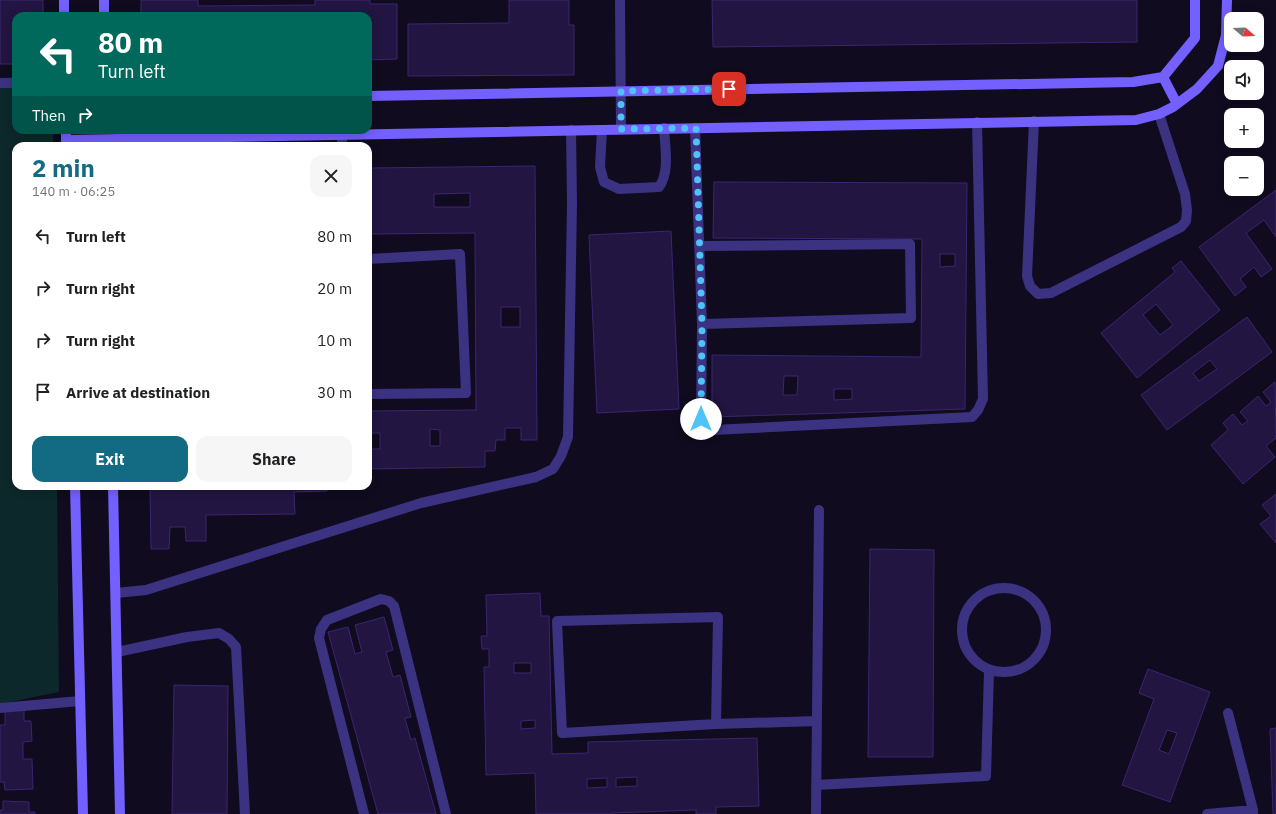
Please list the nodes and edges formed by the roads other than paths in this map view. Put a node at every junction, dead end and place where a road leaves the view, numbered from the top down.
1 (64, 0) edge
2 (104, 0) edge
3 (620, 0) edge
4 (1195, 0) edge
5 (1227, 0) edge
6 (64, 12) edge
7 (104, 12) edge
8 (1162, 77) junction
9 (0, 83) edge
10 (12, 83) edge
11 (621, 91) junction
12 (372, 96) edge
13 (1177, 104) junction
14 (1159, 114) junction
15 (1034, 121) junction
16 (977, 122) junction
17 (664, 128) junction
18 (696, 128) junction
19 (621, 129) junction
20 (571, 130) junction
21 (602, 130) junction
22 (342, 135) junction
23 (106, 138) edge
24 (66, 139) edge
25 (342, 142) edge
26 (699, 246) junction
27 (372, 259) edge
28 (702, 324) junction
29 (372, 394) edge
30 (75, 490) edge
31 (114, 490) edge
32 (818, 510) dead end
33 (116, 593) junction
34 (117, 652) junction
35 (990, 671) junction
36 (80, 701) junction
37 (0, 708) edge
38 (1228, 713) dead end
39 (817, 720) junction
40 (716, 724) junction
41 (816, 785) junction
42 (1253, 812) edge
43 (83, 814) edge
44 (120, 814) edge
45 (245, 814) edge
46 (364, 814) edge
47 (446, 814) edge
48 (816, 814) edge
49 (1207, 814) edge

1 - 6 street
2 - 7 street
3 - 11 street
4 - 8 street
5 - 13 street
8 - 11 street
8 - 13 street
9 - 10 street
11 - 12 street
11 - 19 street
13 - 14 street
14 - 15 street
14 - 15 street
15 - 16 street
16 - 18 street
16 - 28 street
17 - 18 street
17 - 19 street
17 - 21 street
18 - 26 street
19 - 21 street
20 - 21 street
20 - 22 street
20 - 33 street
22 - 23 street
22 - 25 street
23 - 24 street
26 - 28 street
26 - 28 street
27 - 29 street
30 - 36 street
31 - 33 street
32 - 39 street
33 - 34 street
34 - 44 street
34 - 45 street
35 - 35 street
35 - 41 street
36 - 37 street
36 - 43 street
38 - 42 street
39 - 40 street
39 - 41 street
40 - 40 street
41 - 48 street
42 - 49 street
46 - 47 street

